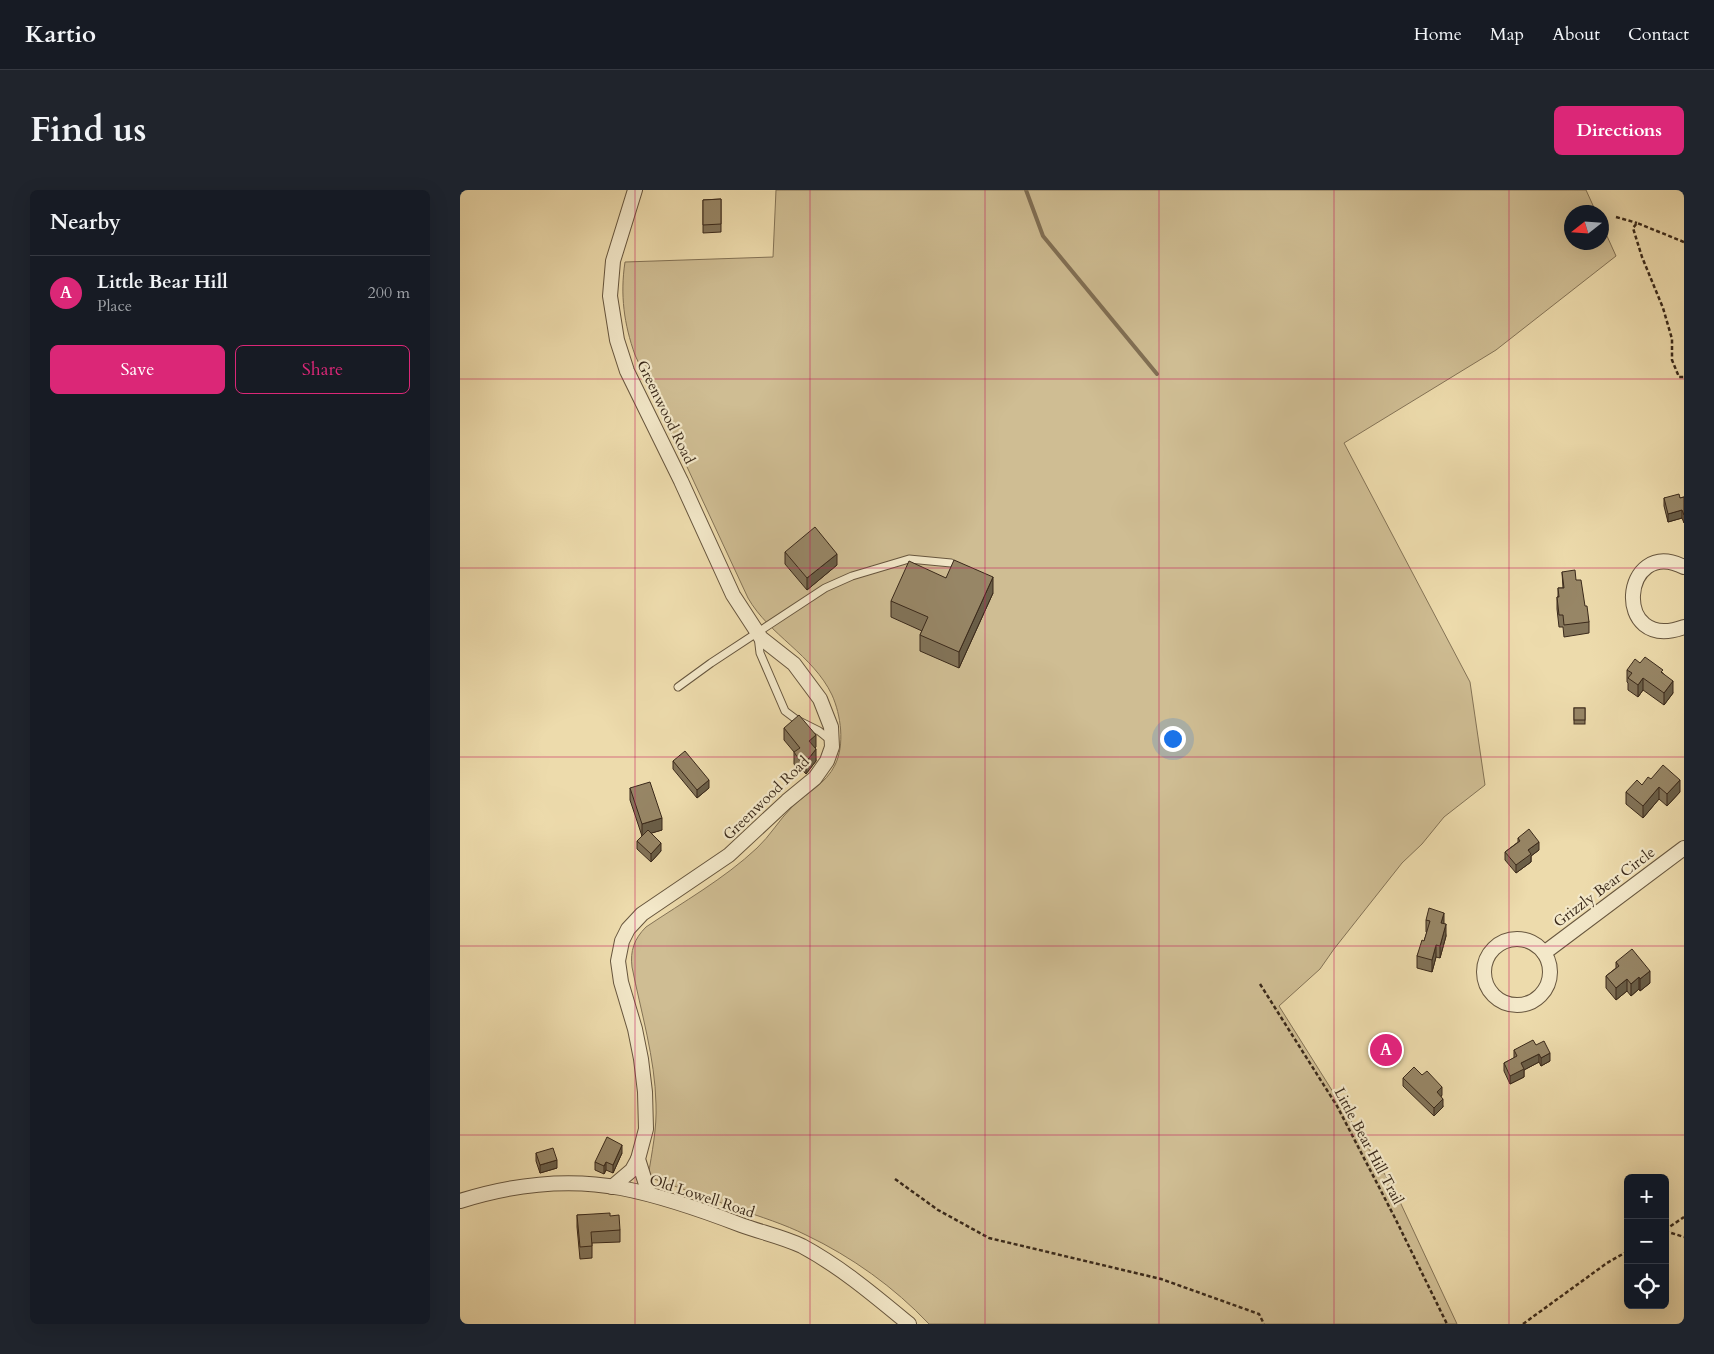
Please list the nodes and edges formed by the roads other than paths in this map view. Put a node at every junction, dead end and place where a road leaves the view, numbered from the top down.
1 (635, 190) edge
2 (951, 563) edge
3 (1684, 567) edge
4 (1684, 627) edge
5 (758, 634) junction
6 (678, 688) dead end
7 (832, 741) junction
8 (1684, 848) edge
9 (1544, 952) junction
10 (638, 1160) junction
11 (612, 1187) junction
12 (649, 1194) junction
13 (460, 1201) edge
14 (909, 1324) edge

1 - 5 street, Greenwood Road
2 - 5 lane
3 - 4 street
5 - 6 lane
5 - 7 street, Greenwood Road
5 - 7 lane
7 - 10 street, Greenwood Road
8 - 9 street, Grizzly Bear Circle
9 - 9 street
10 - 11 street
10 - 12 street
11 - 12 street, Old Lowell Road
11 - 13 street, Old Lowell Road
12 - 14 street, Old Lowell Road

